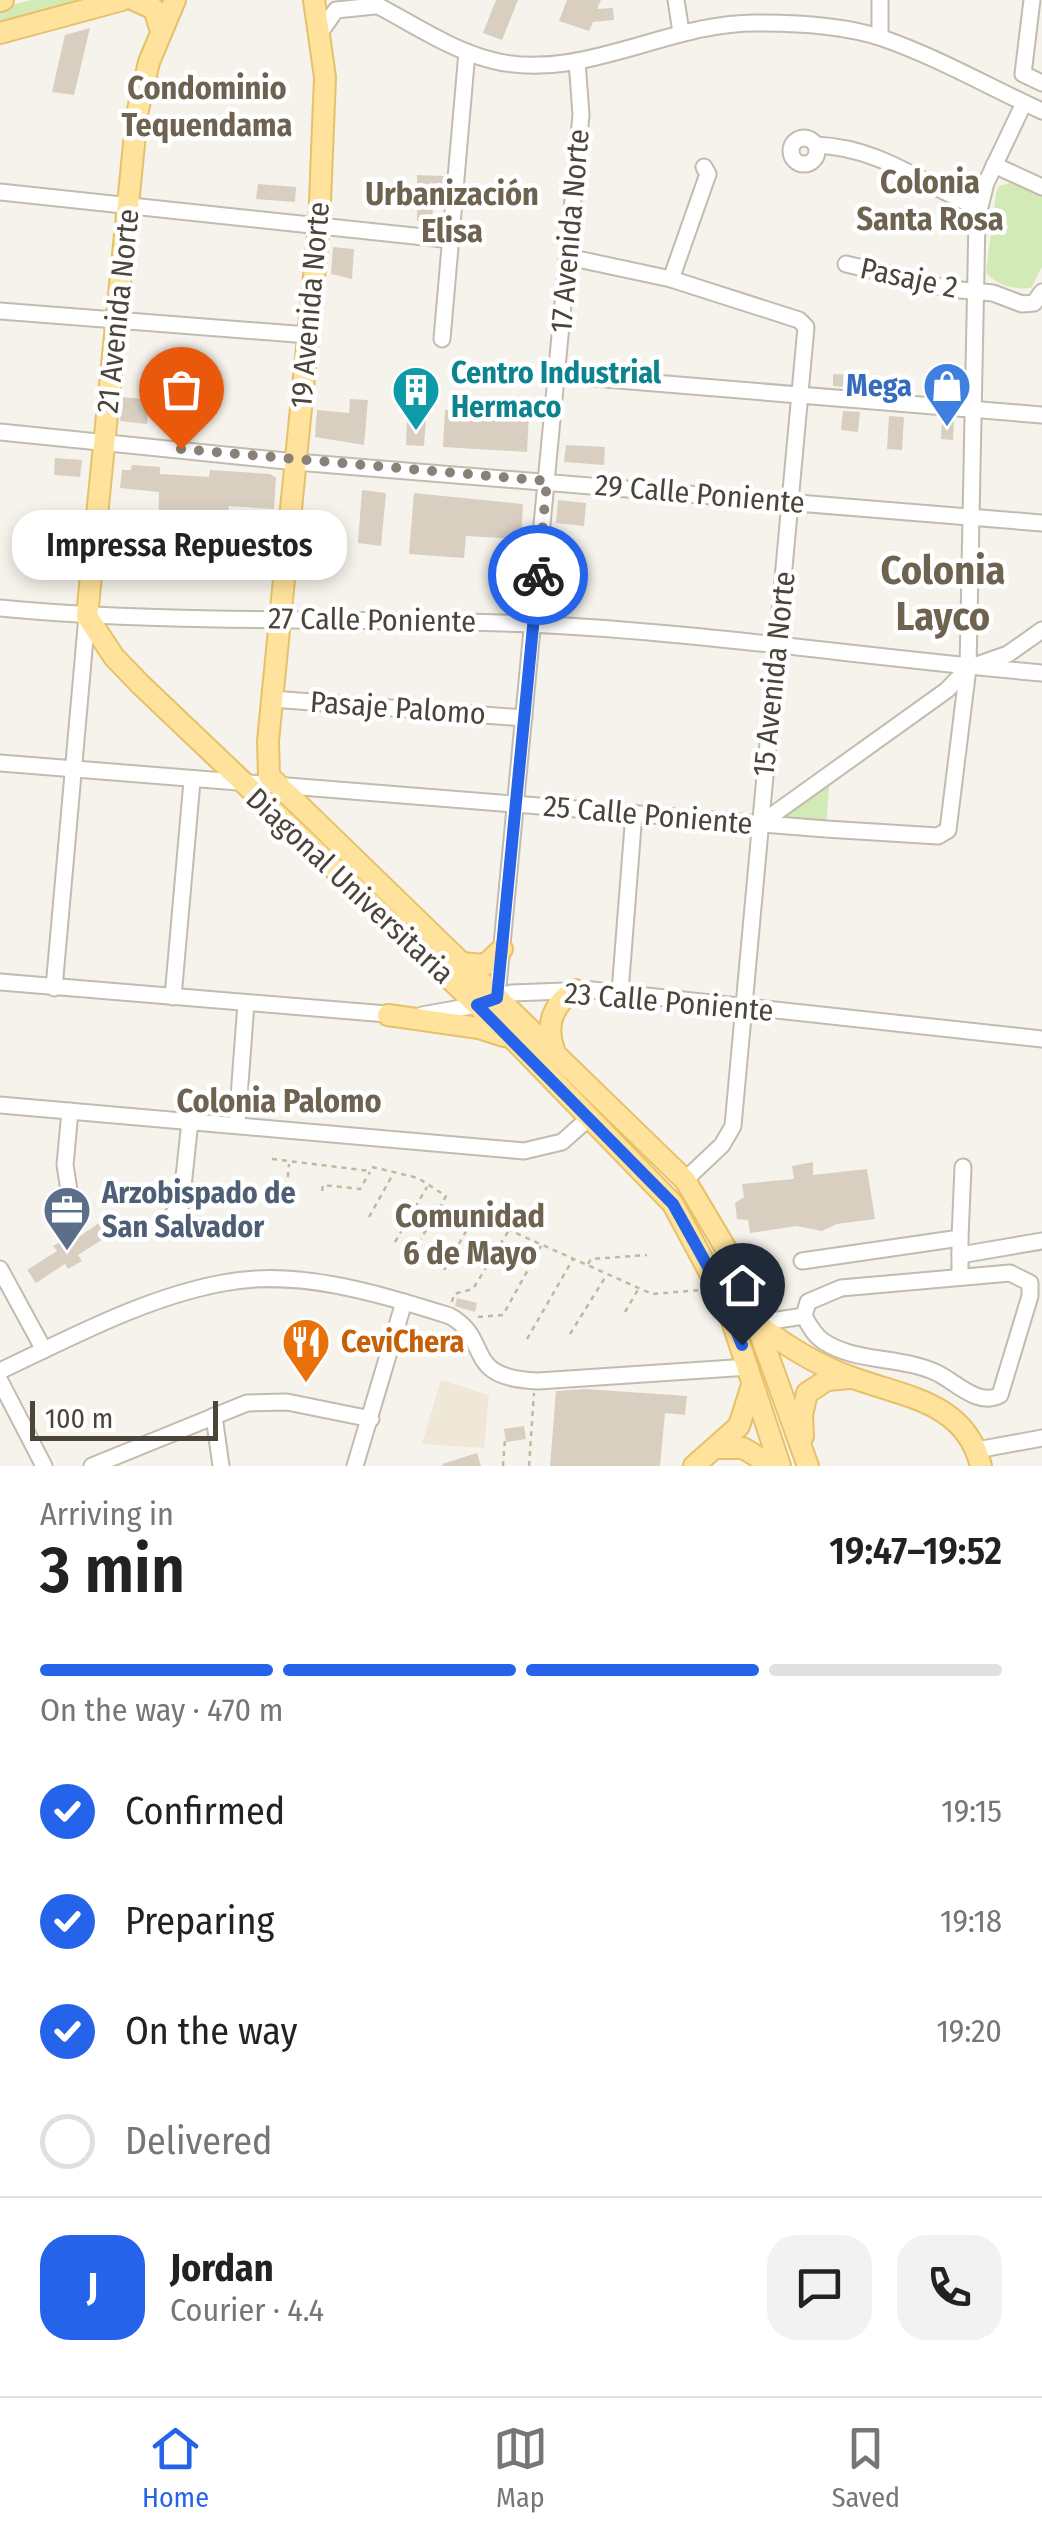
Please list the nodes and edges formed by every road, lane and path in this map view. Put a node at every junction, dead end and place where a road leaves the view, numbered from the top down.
1 (122, 0) edge
2 (134, 0) edge
3 (175, 0) edge
4 (314, 0) edge
5 (676, 0) edge
6 (880, 0) edge
7 (1032, 0) edge
8 (373, 3) edge
9 (162, 31) junction
10 (681, 32) junction
11 (0, 33) edge
12 (320, 34) junction
13 (880, 37) junction
14 (467, 52) junction
15 (577, 61) junction
16 (1042, 84) edge
17 (1024, 103) junction
18 (1042, 111) edge
19 (816, 145) dead end
20 (994, 165) junction
21 (704, 167) dead end
22 (1042, 187) edge
23 (0, 192) edge
24 (128, 206) junction
25 (979, 208) junction
26 (319, 226) junction
27 (452, 240) junction
28 (568, 257) junction
29 (846, 264) dead end
30 (671, 279) junction
31 (972, 291) junction
32 (1042, 292) edge
33 (0, 310) edge
34 (118, 320) junction
35 (308, 335) junction
36 (442, 339) dead end
37 (557, 375) junction
38 (800, 395) junction
39 (970, 410) junction
40 (1042, 415) edge
41 (0, 432) edge
42 (105, 440) junction
43 (296, 462) junction
44 (547, 481) junction
45 (791, 502) junction
46 (972, 518) junction
47 (1042, 523) edge
48 (0, 608) edge
49 (87, 616) junction
50 (279, 617) junction
51 (533, 624) junction
52 (1042, 630) edge
53 (776, 643) junction
54 (968, 668) junction
55 (1042, 672) edge
56 (272, 699) junction
57 (524, 718) junction
58 (0, 763) edge
59 (74, 770) junction
60 (192, 781) junction
61 (244, 786) junction
62 (276, 787) junction
63 (516, 803) junction
64 (634, 814) junction
65 (760, 824) junction
66 (502, 949) junction
67 (461, 963) junction
68 (0, 982) edge
69 (54, 988) junction
70 (575, 990) junction
71 (620, 992) junction
72 (172, 997) junction
73 (487, 1001) junction
74 (246, 1003) junction
75 (744, 1008) junction
76 (388, 1015) junction
77 (1042, 1039) edge
78 (515, 1041) junction
79 (554, 1050) junction
80 (0, 1105) edge
81 (70, 1111) junction
82 (589, 1118) junction
83 (190, 1120) junction
84 (237, 1124) junction
85 (272, 1158) dead end
86 (376, 1160) dead end
87 (290, 1161) junction
88 (963, 1167) dead end
89 (371, 1169) junction
90 (394, 1172) junction
91 (685, 1180) junction
92 (428, 1185) junction
93 (287, 1187) dead end
94 (69, 1190) dead end
95 (322, 1191) dead end
96 (441, 1206) junction
97 (369, 1217) dead end
98 (474, 1217) junction
99 (170, 1218) dead end
100 (509, 1230) junction
101 (960, 1238) junction
102 (395, 1242) dead end
103 (1042, 1242) edge
104 (542, 1244) junction
105 (412, 1254) dead end
106 (647, 1255) dead end
107 (960, 1255) junction
108 (573, 1258) junction
109 (802, 1261) dead end
110 (588, 1265) junction
111 (0, 1268) edge
112 (444, 1270) dead end
113 (607, 1274) junction
114 (960, 1278) junction
115 (639, 1288) junction
116 (711, 1288) dead end
117 (404, 1302) junction
118 (452, 1303) dead end
119 (625, 1312) dead end
120 (804, 1316) junction
121 (478, 1318) dead end
122 (758, 1324) junction
123 (570, 1334) dead end
124 (527, 1339) dead end
125 (44, 1350) junction
126 (0, 1371) edge
127 (750, 1373) junction
128 (852, 1378) junction
129 (0, 1381) edge
130 (534, 1392) dead end
131 (214, 1416) junction
132 (370, 1418) junction
133 (505, 1438) dead end
134 (1042, 1438) edge
135 (713, 1448) junction
136 (979, 1458) edge
137 (807, 1465) edge
138 (44, 1466) edge
139 (92, 1466) edge
140 (221, 1466) edge
141 (355, 1466) edge
142 (503, 1466) edge
143 (529, 1466) edge
144 (694, 1466) edge
145 (777, 1466) edge

1 - 11 main road
2 - 9 main road
3 - 9 main road, 21 Avenida Norte
4 - 12 main road, 19 Avenida Norte
5 - 10 street
6 - 13 street
7 - 16 street
8 - 12 street
8 - 14 street
9 - 24 main road, 21 Avenida Norte
10 - 13 street
10 - 15 street
12 - 26 main road, 19 Avenida Norte
13 - 17 street
14 - 15 street
14 - 27 street
15 - 28 street, 17 Avenida Norte
17 - 18 street
17 - 20 street
19 - 25 street
20 - 22 street
20 - 25 street
21 - 30 street
23 - 24 street
24 - 26 street
24 - 34 main road, 21 Avenida Norte
25 - 31 street
26 - 27 street
26 - 35 main road, 19 Avenida Norte
27 - 36 street
28 - 30 street
28 - 37 street, 17 Avenida Norte
29 - 31 street, Pasaje 2
30 - 38 street, 15 Avenida Norte
31 - 32 street, Pasaje 2
31 - 39 street
33 - 34 street
34 - 35 street
34 - 42 main road, 21 Avenida Norte
35 - 43 main road, 19 Avenida Norte
37 - 38 street
37 - 44 street, 17 Avenida Norte
38 - 39 street
38 - 45 street, 15 Avenida Norte
39 - 40 street
39 - 46 street
41 - 42 street, 29 Calle Poniente
42 - 43 street, 29 Calle Poniente
42 - 49 main road, 21 Avenida Norte
43 - 44 street, 29 Calle Poniente
43 - 50 main road, 19 Avenida Norte
44 - 45 street, 29 Calle Poniente
44 - 51 street, 17 Avenida Norte
45 - 46 street, 29 Calle Poniente
45 - 53 street, 15 Avenida Norte
46 - 47 street, 29 Calle Poniente
46 - 54 street
48 - 49 street, 27 Calle Poniente
49 - 50 street, 27 Calle Poniente
49 - 59 street, 21 Avenida Norte
49 - 61 main road, Diagonal Universitaria
50 - 51 street, 27 Calle Poniente
50 - 56 main road, 19 Avenida Norte
51 - 53 street, 27 Calle Poniente
51 - 57 street, 17 Avenida Norte
52 - 54 street
53 - 54 street, 27 Calle Poniente
53 - 65 street, 15 Avenida Norte
54 - 55 street, 27 Calle Poniente
54 - 65 street
54 - 65 street, 25 Calle Poniente
56 - 57 street, Pasaje Palomo
56 - 62 main road, 19 Avenida Norte
57 - 63 street, 17 Avenida Norte
58 - 59 street, 25 Calle Poniente
59 - 60 street, 25 Calle Poniente
59 - 69 street, 21 Avenida Norte
60 - 61 street, 25 Calle Poniente
60 - 72 street
61 - 62 street, 25 Calle Poniente
61 - 73 main road, Diagonal Universitaria
62 - 63 street, 25 Calle Poniente
62 - 67 main road, Diagonal Universitaria
63 - 64 street, 25 Calle Poniente
63 - 66 street, 17 Avenida Norte
64 - 65 street, 25 Calle Poniente
64 - 71 street
65 - 75 street, 15 Avenida Norte
66 - 67 main road
66 - 73 street, 17 Avenida Norte
67 - 73 main road, Diagonal Universitaria
68 - 69 street, 23 Calle Poniente
69 - 72 street, 23 Calle Poniente
70 - 71 street, 23 Calle Poniente
70 - 73 street, 23 Calle Poniente
70 - 79 main road
71 - 75 street, 23 Calle Poniente
72 - 74 street, 23 Calle Poniente
73 - 76 street, 23 Calle Poniente
73 - 78 main road, Diagonal Universitaria
73 - 79 main road, Diagonal Universitaria
74 - 76 street, 23 Calle Poniente
74 - 84 street
75 - 77 street, 23 Calle Poniente
75 - 91 street, 15 Avenida Norte
76 - 78 main road
78 - 82 main road, Diagonal Universitaria
79 - 91 main road, Diagonal Universitaria
80 - 81 street
81 - 83 street
81 - 94 street
82 - 84 street
82 - 127 main road, Diagonal Universitaria
83 - 84 street
83 - 99 street
85 - 87 path
86 - 89 path
87 - 89 path
87 - 93 path
88 - 101 street
89 - 90 path
89 - 95 path
90 - 92 path
90 - 97 path
91 - 122 main road, Diagonal Universitaria
92 - 96 path
92 - 102 path
96 - 98 path
96 - 105 path
98 - 100 path
98 - 112 path
100 - 104 path
100 - 118 path
101 - 107 street
101 - 109 street
103 - 107 street
104 - 108 path
104 - 121 path
106 - 110 path
107 - 114 street
108 - 110 path
108 - 124 path
110 - 113 path
111 - 125 street
113 - 115 path
113 - 123 path
114 - 120 street
114 - 120 street
115 - 116 path
115 - 119 path
117 - 125 street
117 - 127 street
117 - 132 street
120 - 122 street
122 - 128 main road
122 - 137 main road, Diagonal Universitaria
125 - 126 street
127 - 135 main road
127 - 145 main road, Diagonal Universitaria
128 - 136 main road
128 - 137 main road
129 - 138 street
130 - 143 path
131 - 132 street
131 - 139 street
131 - 140 street
132 - 141 street
133 - 142 path
134 - 136 street
135 - 144 main road
135 - 145 main road

